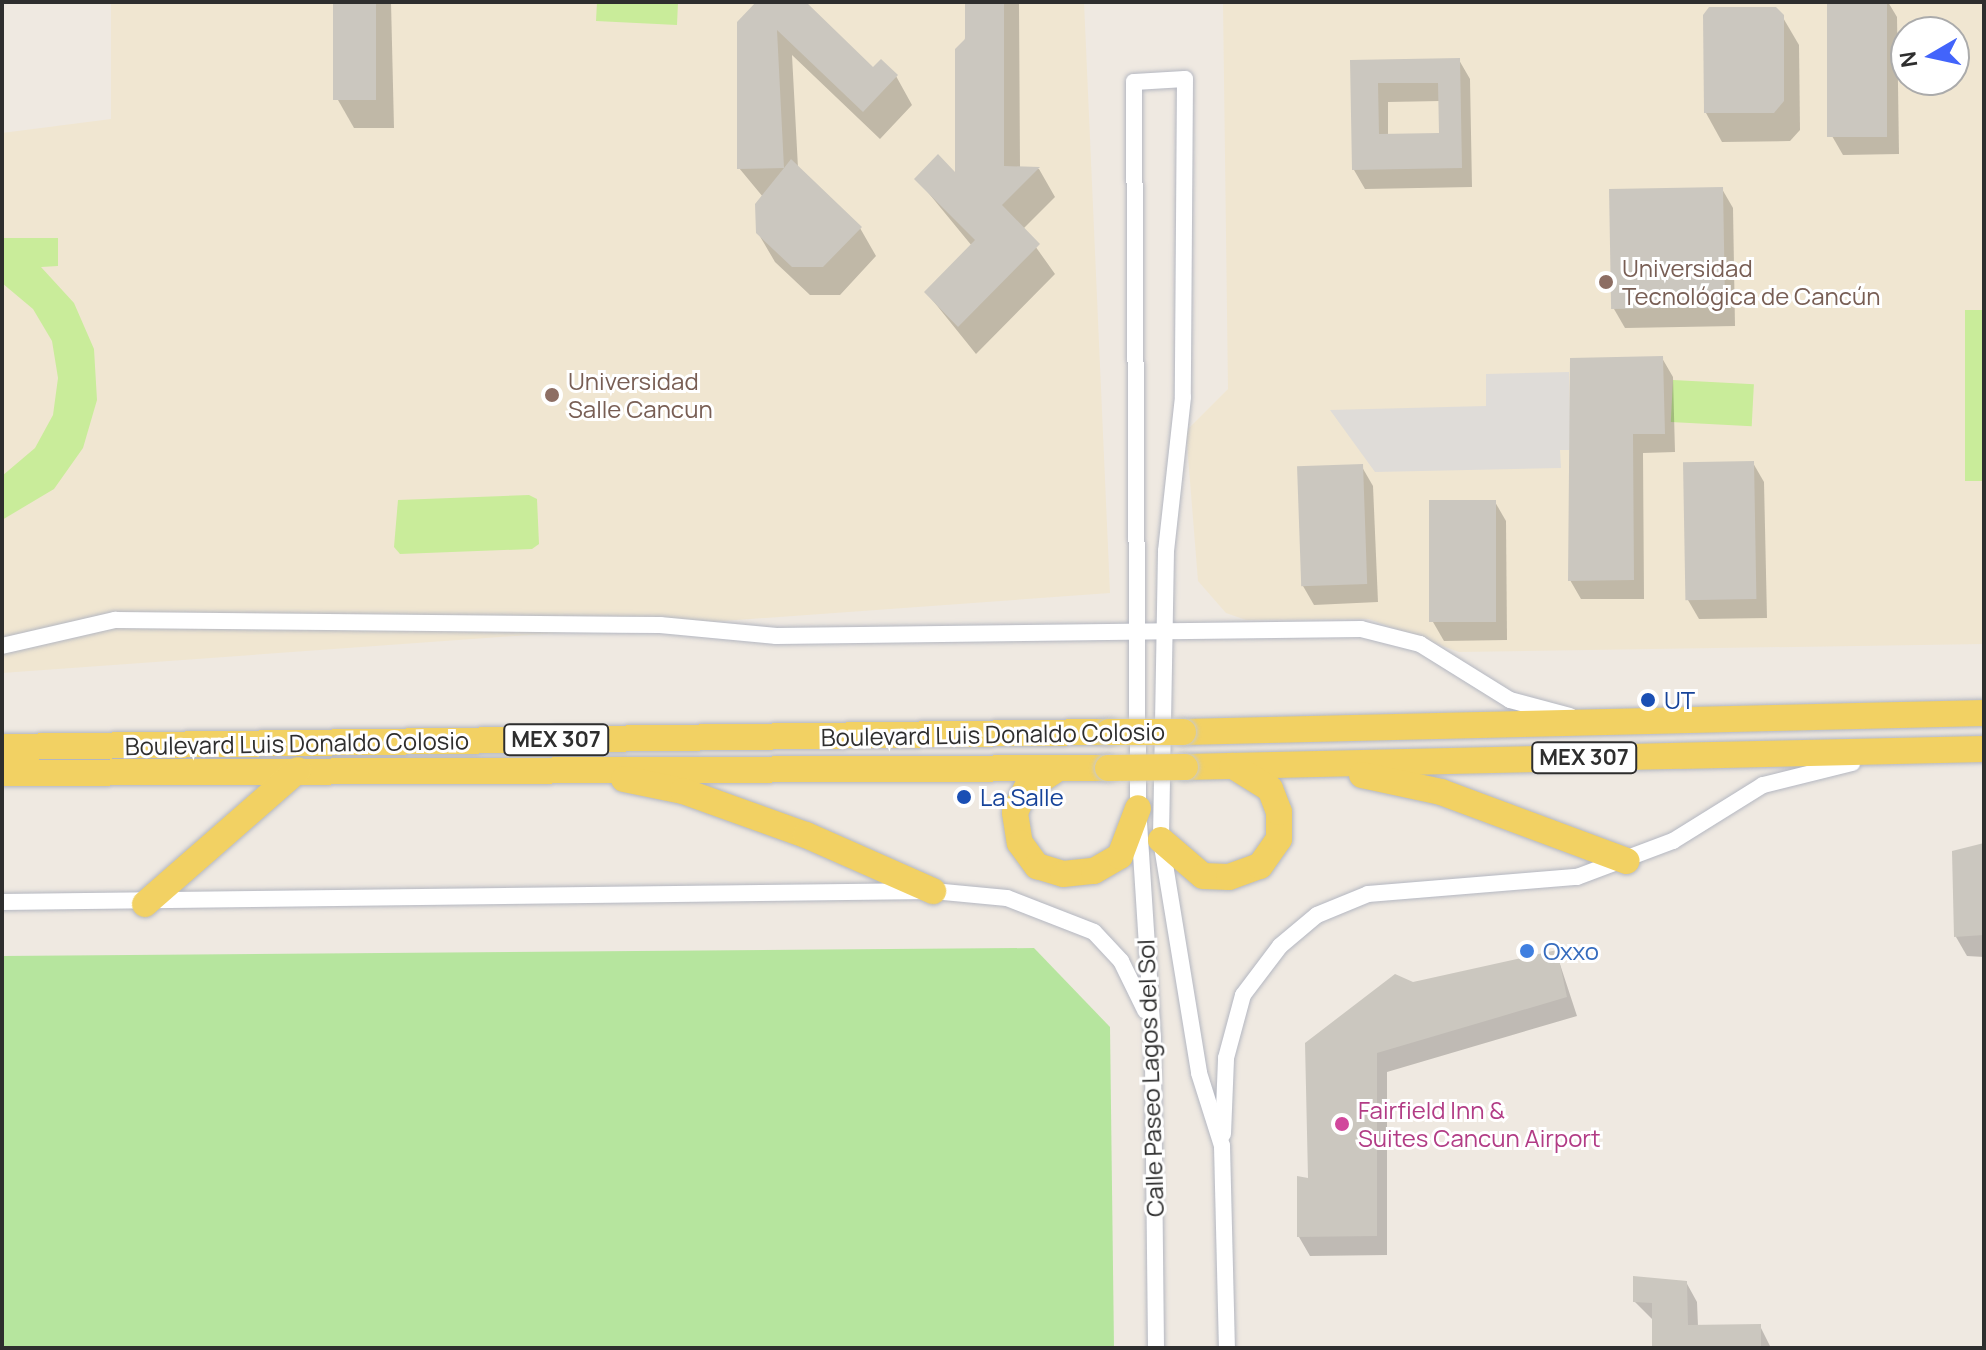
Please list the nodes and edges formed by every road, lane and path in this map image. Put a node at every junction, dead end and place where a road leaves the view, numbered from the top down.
1 (1163, 627) junction
2 (1141, 629) junction
3 (2, 646) edge
4 (1984, 713) edge
5 (1591, 721) junction
6 (2, 747) edge
7 (1949, 749) junction
8 (1984, 749) edge
9 (1303, 765) junction
10 (1233, 766) junction
11 (565, 767) junction
12 (298, 770) junction
13 (1054, 771) junction
14 (2, 773) edge
15 (1138, 808) junction
16 (1161, 840) junction
17 (1627, 861) junction
18 (933, 891) junction
19 (2, 902) edge
20 (145, 904) junction
21 (1153, 1039) junction
22 (1222, 1146) junction
23 (1156, 1348) edge
24 (1227, 1348) edge

1 - 2 street
1 - 2 street, Calle Paseo Lagos del Sol
1 - 5 street
1 - 16 street, Calle Paseo Lagos del Sol
2 - 3 street
2 - 15 street, Calle Paseo Lagos del Sol
4 - 5 main road, Boulevard Luis Donaldo Colosio / MEX 307
5 - 6 main road, Boulevard Luis Donaldo Colosio / MEX 307, bridge
7 - 8 main road, Boulevard Luis Donaldo Colosio / MEX 307
7 - 9 main road, Boulevard Luis Donaldo Colosio / MEX 307
7 - 17 street
9 - 10 main road, Boulevard Luis Donaldo Colosio / MEX 307
9 - 17 main road
10 - 13 main road, Boulevard Luis Donaldo Colosio / MEX 307, bridge
10 - 16 main road
11 - 12 main road, Boulevard Luis Donaldo Colosio / MEX 307
11 - 13 main road, Boulevard Luis Donaldo Colosio / MEX 307
11 - 18 main road
12 - 14 main road, Boulevard Luis Donaldo Colosio / MEX 307
12 - 20 main road
13 - 15 main road
15 - 21 street, Calle Paseo Lagos del Sol
16 - 22 street, Calle Paseo Lagos del Sol
17 - 22 street
18 - 20 street
18 - 21 street
19 - 20 street
21 - 23 street, Calle Paseo Lagos del Sol
22 - 24 street, Calle Paseo Lagos del Sol

